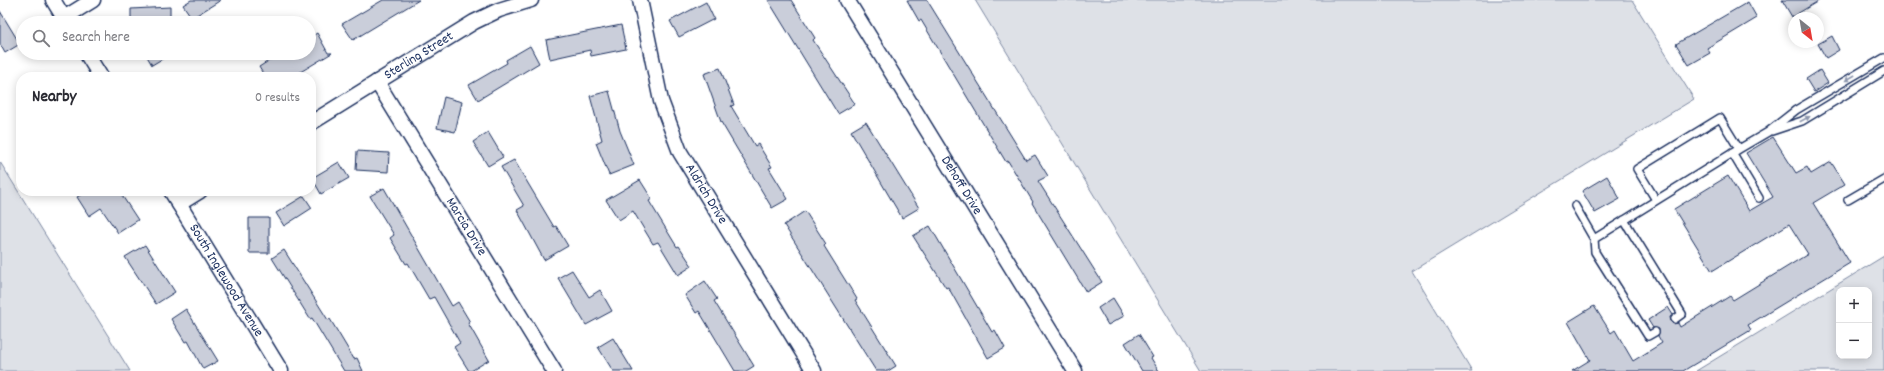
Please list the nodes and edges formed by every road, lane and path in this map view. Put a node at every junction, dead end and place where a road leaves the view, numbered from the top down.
1 (53, 0) edge
2 (93, 0) edge
3 (531, 0) edge
4 (640, 0) edge
5 (847, 0) edge
6 (63, 16) edge
7 (71, 16) edge
8 (1884, 58) edge
9 (90, 60) edge
10 (1884, 71) edge
11 (98, 72) edge
12 (377, 82) junction
13 (316, 120) edge
14 (1768, 132) junction
15 (1735, 151) junction
16 (1884, 179) edge
17 (174, 196) edge
18 (192, 196) edge
19 (1759, 198) dead end
20 (1656, 200) junction
21 (1848, 200) dead end
22 (179, 204) junction
23 (1575, 206) dead end
24 (1624, 220) junction
25 (1594, 239) junction
26 (1675, 319) dead end
27 (1655, 332) dead end
28 (281, 371) edge
29 (554, 371) edge
30 (814, 371) edge
31 (1075, 371) edge

1 - 6 street
2 - 7 street
3 - 12 street, Sterling Street
4 - 30 street, Aldrich Drive
5 - 31 street, Dehoff Drive
8 -> 14 lane
9 - 11 street
14 -> 10 lane
12 - 13 street, Sterling Street
12 - 29 street, Marcia Drive
14 - 15 lane
15 - 19 lane
15 - 20 lane
15 - 20 lane
16 - 21 lane
17 - 22 street, South Inglewood Avenue
18 - 22 street
20 - 24 lane
22 - 28 street, South Inglewood Avenue
23 - 25 lane
24 - 25 lane
24 - 26 lane
25 - 27 lane

